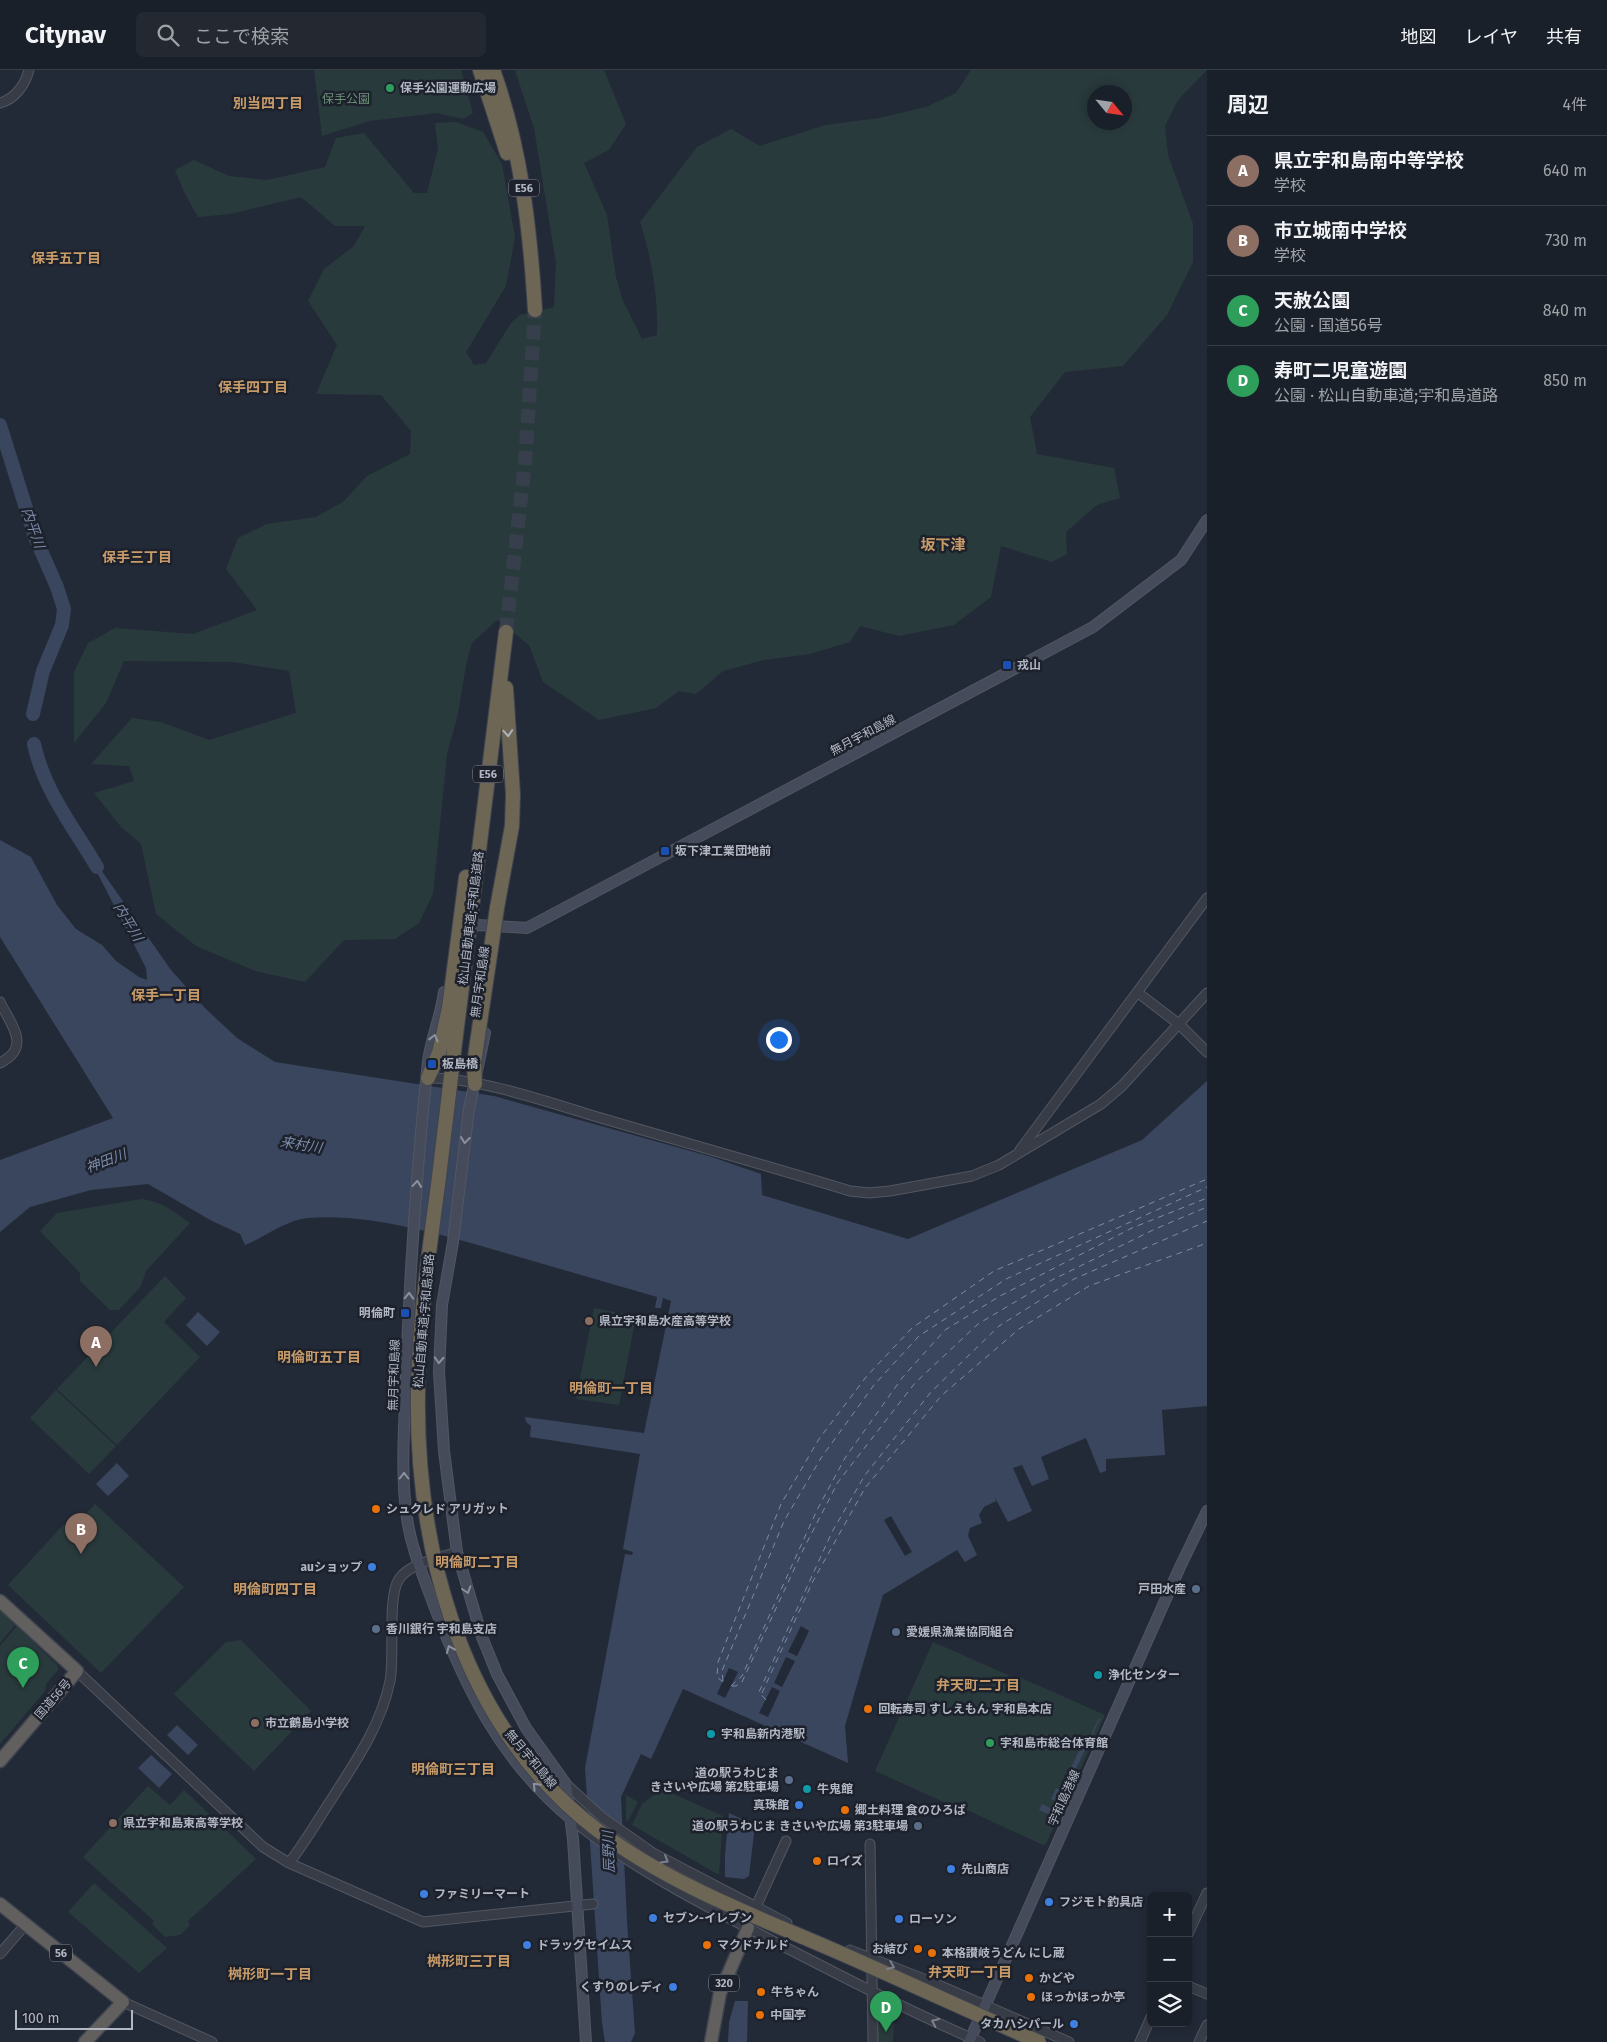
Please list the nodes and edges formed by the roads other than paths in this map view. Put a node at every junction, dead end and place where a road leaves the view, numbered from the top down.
1 (29, 70) edge
2 (480, 70) edge
3 (493, 70) edge
4 (497, 70) edge
5 (502, 94) junction
6 (0, 103) edge
7 (531, 246) junction
8 (535, 310) tunnel mouth
9 (1207, 520) edge
10 (506, 632) tunnel mouth
11 (504, 650) junction
12 (1207, 898) edge
13 (466, 915) junction
14 (502, 927) junction
15 (1137, 992) junction
16 (1207, 993) edge
17 (0, 1002) edge
18 (1180, 1025) junction
19 (1207, 1052) edge
20 (0, 1063) edge
21 (427, 1082) junction
22 (474, 1088) junction
23 (1015, 1156) junction
24 (1207, 1511) edge
25 (457, 1552) junction
26 (420, 1565) junction
27 (0, 1601) edge
28 (77, 1671) junction
29 (0, 1761) edge
30 (566, 1784) junction
31 (571, 1819) junction
32 (786, 1840) dead end
33 (870, 1844) dead end
34 (289, 1863) junction
35 (1207, 1893) edge
36 (0, 1904) edge
37 (593, 1904) dead end
38 (577, 1906) junction
39 (755, 1907) junction
40 (26, 1924) junction
41 (1192, 1925) edge
42 (748, 1928) junction
43 (0, 1954) edge
44 (872, 1958) junction
45 (1192, 1988) edge
46 (872, 1992) junction
47 (1207, 1994) edge
48 (123, 2002) junction
49 (985, 2005) junction
50 (1207, 2025) edge
51 (1147, 2026) edge
52 (973, 2041) edge
53 (85, 2042) edge
54 (212, 2042) edge
55 (586, 2042) edge
56 (711, 2042) edge
57 (872, 2042) edge
58 (1039, 2042) edge
59 (1069, 2042) edge
60 (1140, 2042) edge
61 (1199, 2042) edge

1 - 6 street
2 - 7 highway
3 - 5 highway, E56
4 - 5 highway
5 - 7 highway, E56
7 - 8 highway, E56
9 - 14 main road, 無月宇和島線
10 - 11 highway
11 - 13 highway
11 -> 22 highway, bridge
12 - 15 street
13 - 21 highway, bridge
13 - 58 highway, 松山自動車道;宇和島道路, bridge
21 -> 14 main road, 無月宇和島線
14 - 22 main road, 無月宇和島線
15 - 18 street
15 - 23 street
16 - 18 street
17 - 20 street
18 - 19 street
18 - 23 street
21 - 22 street
26 -> 21 main road, 無月宇和島線
22 - 23 street
22 -> 25 main road, 無月宇和島線
24 - 49 main road, 宇和島港線
25 - 26 street
25 -> 30 main road, 無月宇和島線
31 -> 26 main road, 無月宇和島線
26 - 34 street
27 - 28 highway, 国道56号
28 - 29 highway, 国道56号
28 - 34 street
30 - 31 main road, 無月宇和島線
30 -> 39 street
31 - 38 main road, 無月宇和島線
31 - 42 street
32 - 39 street
33 - 44 street
34 - 38 street
35 - 41 street
36 - 40 highway, 56
37 - 38 street
38 - 55 main road, 無月宇和島線
39 - 42 street
39 - 44 street
40 - 43 street
40 - 48 highway, 56
42 - 46 street
42 - 56 highway, 320
44 - 46 street
44 -> 49 street
45 - 47 street
52 -> 46 street
46 - 57 street
48 - 53 highway
48 - 54 street
49 - 52 main road, 宇和島港線
49 - 59 street
50 - 61 street
51 - 60 street

